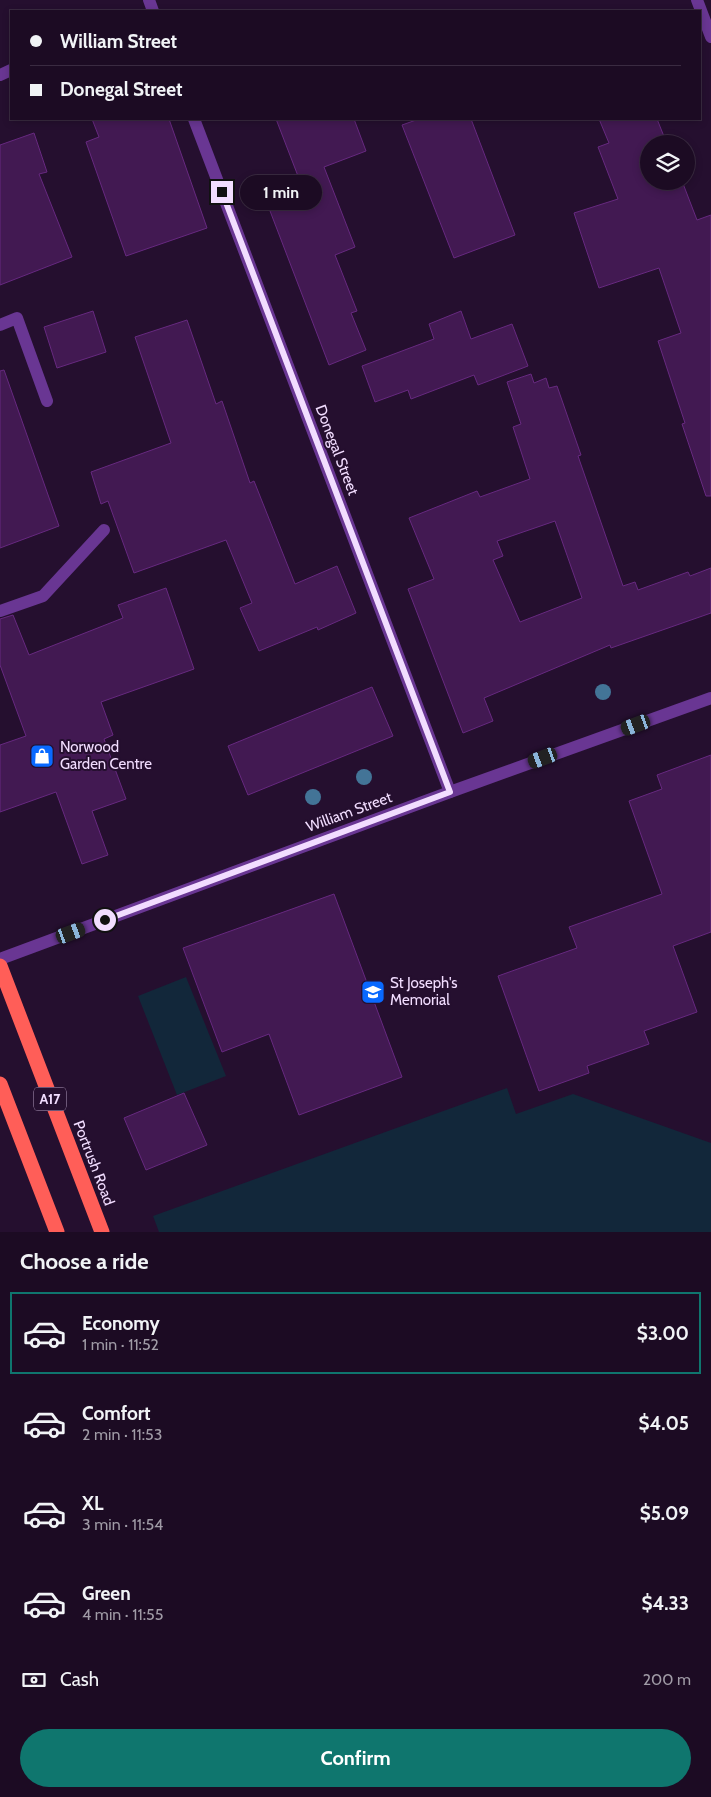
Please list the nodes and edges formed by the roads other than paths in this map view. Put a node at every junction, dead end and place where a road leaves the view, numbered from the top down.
1 (701, 11) edge
2 (711, 37) edge
3 (194, 120) edge
4 (0, 325) edge
5 (47, 401) dead end
6 (104, 530) dead end
7 (0, 611) edge
8 (711, 698) edge
9 (450, 792) junction
10 (0, 959) edge
11 (0, 966) edge
12 (0, 1084) edge
13 (57, 1232) edge
14 (102, 1232) edge

1 - 2 street
3 - 9 street, Donegal Street
4 - 5 street
6 - 7 street
8 - 9 street, William Street
9 - 10 street, William Street
11 - 14 highway, Portrush Road / A17
12 - 13 highway, A17

